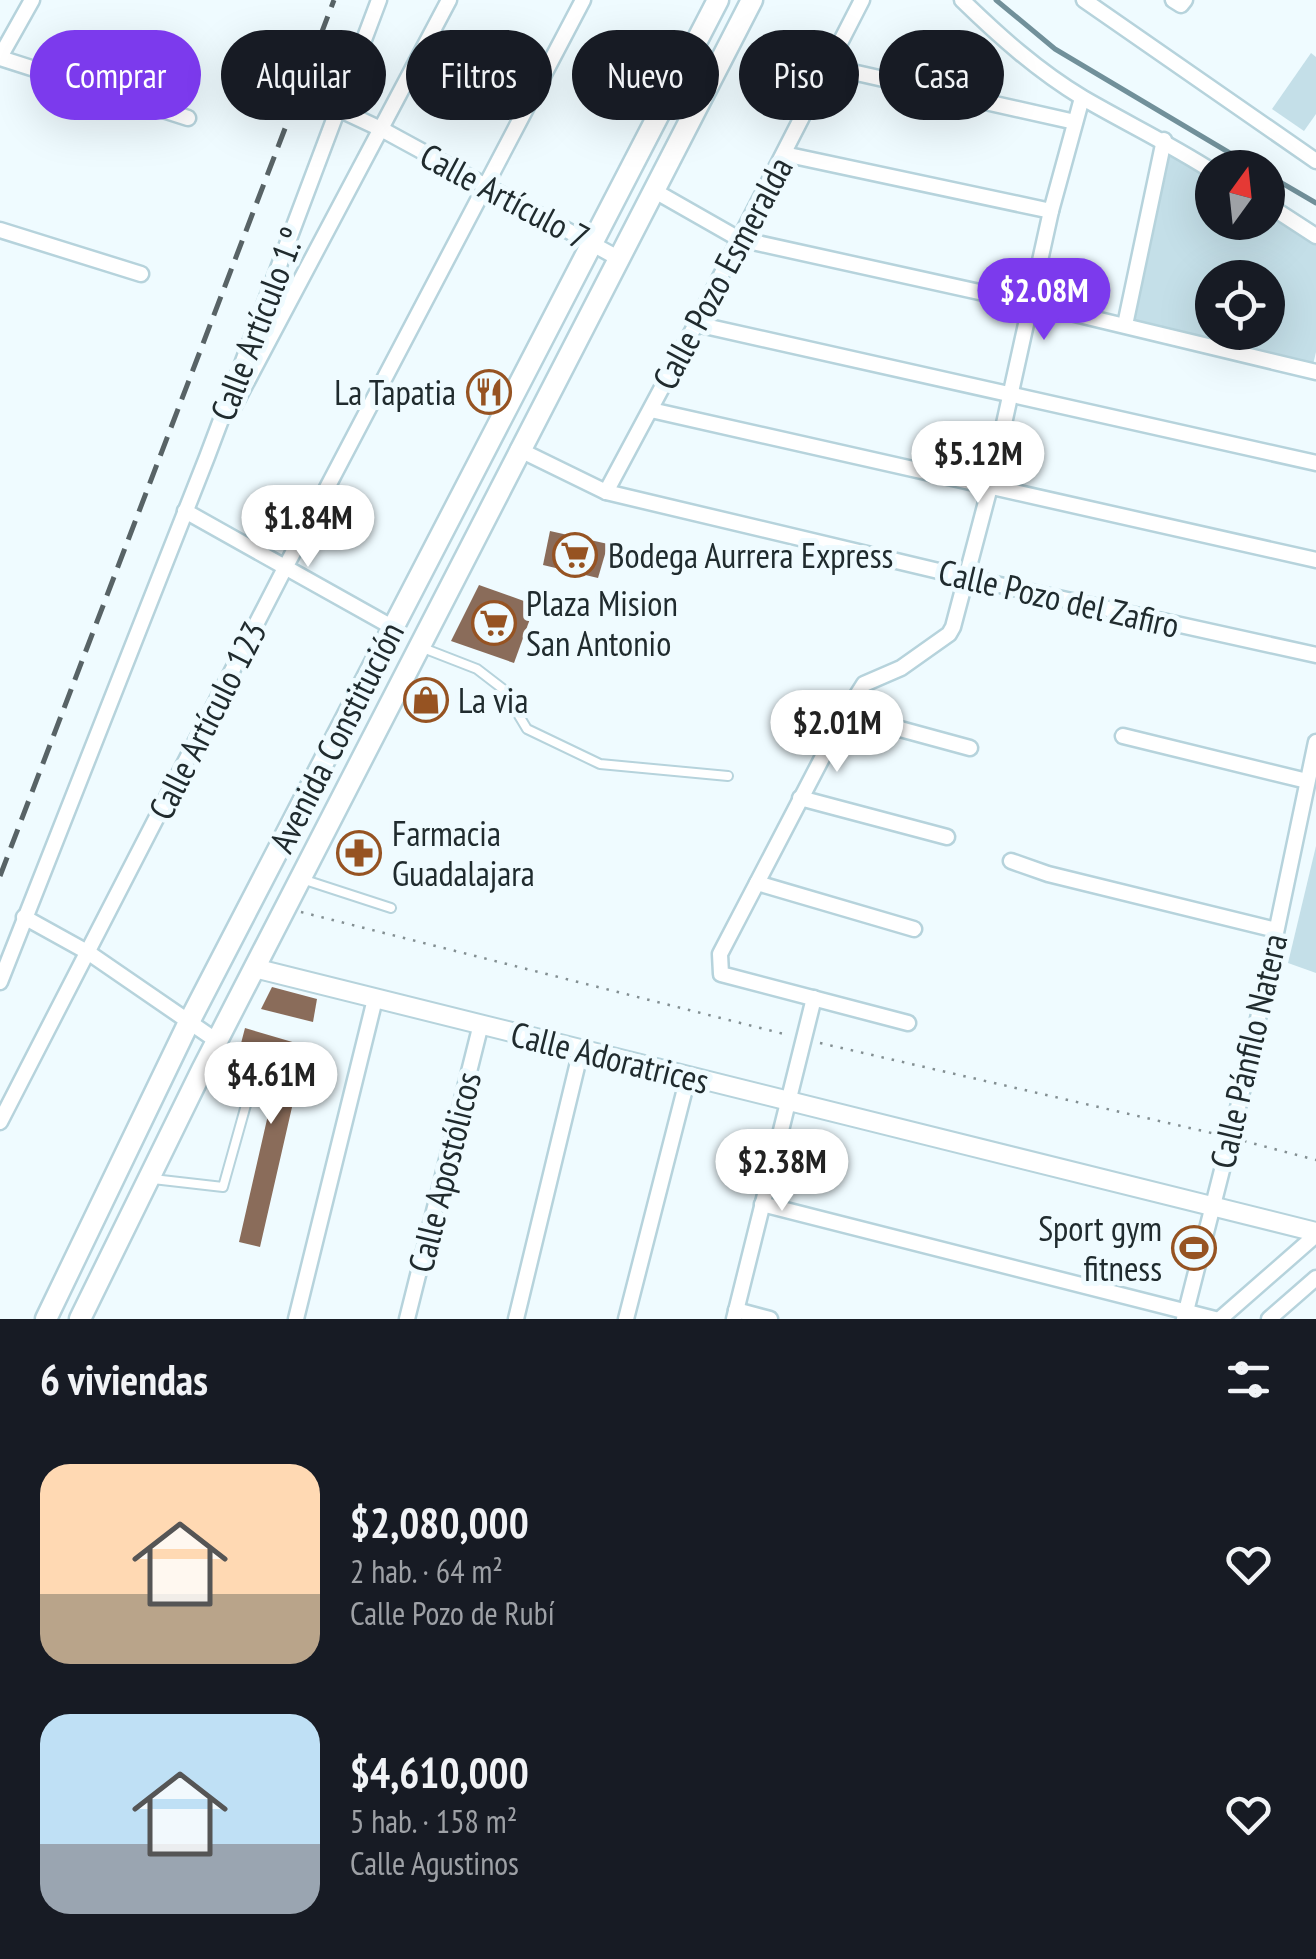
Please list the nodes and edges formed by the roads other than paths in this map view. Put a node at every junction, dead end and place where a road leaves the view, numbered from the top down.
1 (32, 0) edge
2 (378, 0) edge
3 (448, 0) edge
4 (583, 0) edge
5 (718, 0) edge
6 (752, 0) edge
7 (862, 0) edge
8 (962, 0) edge
9 (1084, 0) edge
10 (1173, 0) edge
11 (1185, 0) edge
12 (367, 30) edge
13 (848, 30) edge
14 (0, 58) edge
15 (30, 68) edge
16 (859, 74) edge
17 (1082, 98) junction
18 (334, 120) edge
19 (362, 120) edge
20 (802, 120) edge
21 (1075, 122) junction
22 (383, 130) junction
23 (1164, 140) junction
24 (784, 154) junction
25 (1195, 160) edge
26 (1316, 161) edge
27 (484, 188) junction
28 (653, 190) junction
29 (1050, 211) junction
30 (1285, 217) edge
31 (0, 230) edge
32 (1316, 236) edge
33 (739, 239) junction
34 (591, 242) junction
35 (618, 258) junction
36 (141, 274) dead end
37 (1030, 303) junction
38 (696, 324) junction
39 (1125, 325) junction
40 (1316, 372) edge
41 (1010, 396) junction
42 (650, 410) junction
43 (518, 449) junction
44 (206, 457) junction
45 (1316, 463) edge
46 (990, 487) junction
47 (606, 492) junction
48 (185, 511) junction
49 (1316, 560) edge
50 (286, 566) junction
51 (968, 578) junction
52 (392, 627) junction
53 (418, 646) junction
54 (1316, 656) edge
55 (845, 714) junction
56 (1123, 736) dead end
57 (1316, 742) edge
58 (970, 748) dead end
59 (728, 776) dead end
60 (1308, 781) junction
61 (800, 798) junction
62 (947, 837) dead end
63 (1011, 861) dead end
64 (300, 879) junction
65 (756, 883) junction
66 (391, 908) dead end
67 (24, 918) junction
68 (914, 929) dead end
69 (1276, 930) junction
70 (89, 954) junction
71 (254, 968) junction
72 (0, 982) edge
73 (814, 998) junction
74 (375, 999) junction
75 (190, 1020) junction
76 (908, 1023) dead end
77 (481, 1024) junction
78 (217, 1041) junction
79 (581, 1050) junction
80 (202, 1070) junction
81 (688, 1076) junction
82 (787, 1099) junction
83 (0, 1122) edge
84 (147, 1178) junction
85 (762, 1204) junction
86 (1212, 1207) junction
87 (1316, 1233) edge
88 (1316, 1278) edge
89 (735, 1315) edge
90 (1185, 1315) edge
91 (46, 1319) edge
92 (80, 1319) edge
93 (296, 1319) edge
94 (407, 1319) edge
95 (516, 1319) edge
96 (626, 1319) edge
97 (770, 1319) edge
98 (1218, 1319) edge
99 (1269, 1319) edge

1 - 14 street
2 - 12 street, Calle Artículo 1.º
3 - 22 street
4 - 27 street, Calle Artículo 123
5 - 34 main road, Avenida Constitución
6 - 28 main road, Avenida Constitución
7 - 13 street, Calle Pozo Esmeralda
8 - 17 street
9 - 26 street
10 - 11 street
14 - 15 street
16 - 21 street
17 - 21 street
17 - 23 street
18 - 44 street, Calle Artículo 1.º
19 - 22 street, Calle Artículo 7
20 - 24 street, Calle Pozo Esmeralda
21 - 29 street
22 - 27 street, Calle Artículo 7
22 - 44 street
23 - 25 street
23 - 39 street
24 - 29 street
24 - 33 street, Calle Pozo Esmeralda
27 - 34 street, Calle Artículo 7
27 - 50 street, Calle Artículo 123
28 - 33 street
28 - 35 main road, Avenida Constitución
29 - 37 street
30 - 32 street
31 - 36 street
33 - 37 street
33 - 38 street, Calle Pozo Esmeralda
34 - 35 street, Calle Artículo 7
34 - 52 main road, Avenida Constitución
35 - 43 main road, Avenida Constitución
37 - 39 street
37 - 41 street
38 - 41 street
38 - 42 street, Calle Pozo Esmeralda
39 - 40 street
41 - 45 street
41 - 46 street
42 - 46 street
42 - 47 street, Calle Pozo Esmeralda
43 - 47 street, Calle Pozo del Zafiro
43 - 53 main road, Avenida Constitución
44 - 48 street, Calle Artículo 1.º
46 - 49 street
46 - 51 street
47 - 51 street, Calle Pozo del Zafiro
48 - 50 street
48 - 67 street, Calle Artículo 1.º
50 - 52 street
50 - 70 street, Calle Artículo 123
51 - 54 street, Calle Pozo del Zafiro
51 - 55 street
52 - 75 main road, Avenida Constitución
53 - 59 lane
53 - 64 main road, Avenida Constitución
55 - 58 street
55 - 61 street
56 - 60 street
57 - 60 street, Calle Pánfilo Natera
60 - 69 street, Calle Pánfilo Natera
61 - 62 street
61 - 65 street
63 - 69 street
64 - 66 lane
64 - 71 main road, Avenida Constitución
65 - 68 street
65 - 73 street
67 - 70 street
67 - 72 street, Calle Artículo 1.º
69 - 86 street, Calle Pánfilo Natera
70 - 75 street
70 - 83 street, Calle Artículo 123
71 - 74 street, Calle Adoratrices
71 - 78 main road, Avenida Constitución
73 - 76 street
73 - 82 street
74 - 77 street, Calle Adoratrices
74 - 93 street
75 - 78 street
75 - 91 main road, Avenida Constitución
77 - 79 street, Calle Adoratrices
77 - 94 street, Calle Apostólicos
78 - 80 main road, Avenida Constitución
79 - 81 street, Calle Adoratrices
79 - 95 street
80 - 84 main road, Avenida Constitución
80 - 84 lane
81 - 82 street, Calle Adoratrices
81 - 96 street
82 - 85 street
82 - 86 street, Calle Adoratrices
84 - 92 main road, Avenida Constitución
85 - 89 street
85 - 90 street
86 - 87 street, Calle Adoratrices
86 - 90 street, Calle Pánfilo Natera
87 - 98 street
88 - 99 street
89 - 97 street
90 - 98 street

